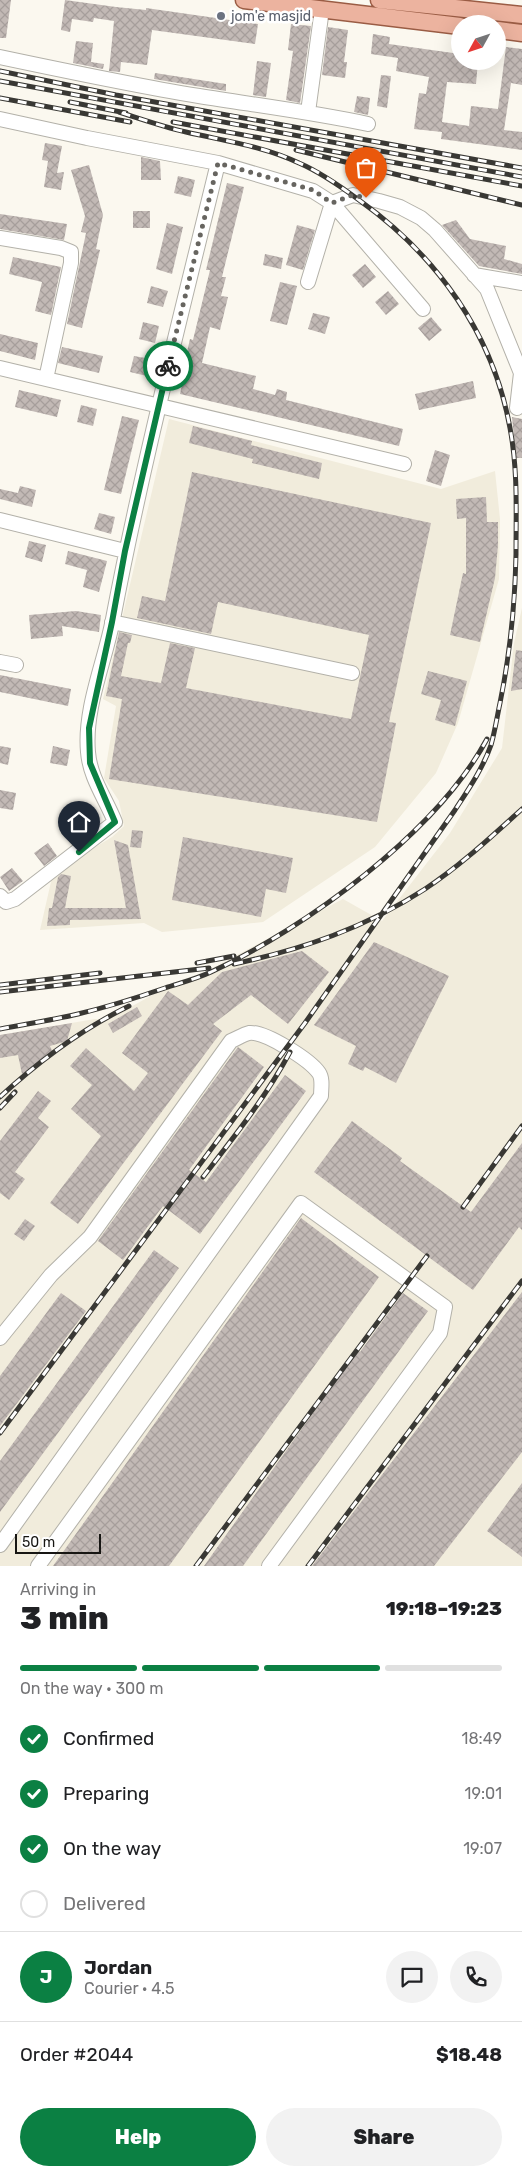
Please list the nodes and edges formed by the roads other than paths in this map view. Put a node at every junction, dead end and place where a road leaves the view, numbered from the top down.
1 (244, 0) edge
2 (379, 0) edge
3 (322, 9) junction
4 (522, 15) edge
5 (451, 25) edge
6 (506, 31) edge
7 (522, 33) edge
8 (0, 57) edge
9 (308, 112) junction
10 (0, 119) edge
11 (368, 124) dead end
12 (218, 163) junction
13 (332, 203) junction
14 (0, 238) edge
15 (474, 275) junction
16 (308, 282) dead end
17 (522, 283) edge
18 (423, 309) dead end
19 (0, 368) edge
20 (522, 373) edge
21 (46, 379) junction
22 (158, 406) junction
23 (518, 408) dead end
24 (404, 464) dead end
25 (0, 520) edge
26 (125, 551) junction
27 (112, 622) junction
28 (0, 662) edge
29 (16, 665) dead end
30 (352, 673) dead end
31 (1, 897) edge
32 (0, 1338) edge
33 (0, 1545) edge
34 (38, 1566) edge
35 (269, 1566) edge

1 - 3 main road
2 - 4 main road
3 - 5 main road
3 - 9 street
6 - 7 main road
8 - 9 street
9 - 11 street
10 - 12 street
12 - 13 street
12 - 22 street
13 - 15 street
13 - 16 street
13 - 18 street
14 - 21 street
15 - 17 street
15 - 20 street
19 - 21 street
20 - 23 street
21 - 22 street
22 - 24 street
22 - 26 street
25 - 26 street
26 - 27 street
27 - 30 street
27 - 31 street
28 - 29 street
32 - 33 street
34 - 35 street

